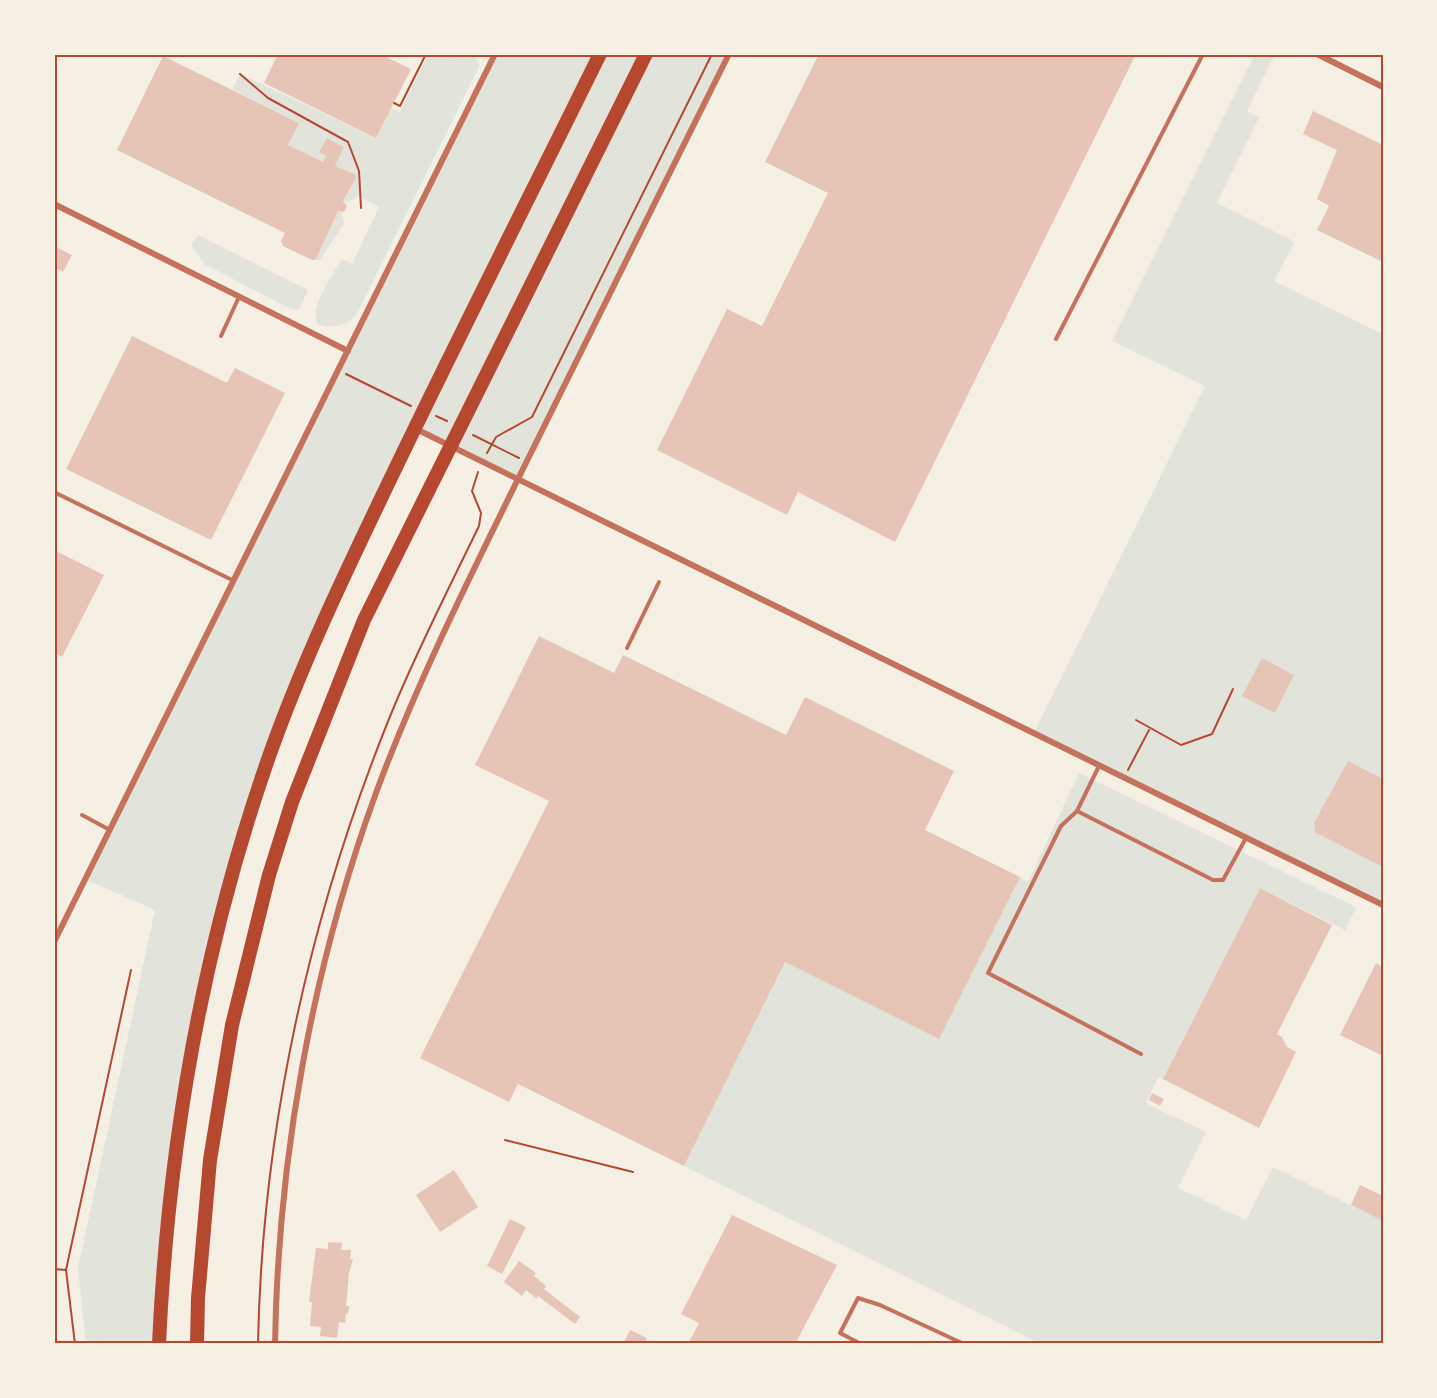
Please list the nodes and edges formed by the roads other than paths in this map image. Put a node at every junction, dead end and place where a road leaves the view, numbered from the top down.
1 (495, 54) edge
2 (600, 54) edge
3 (646, 54) edge
4 (729, 54) edge
5 (1203, 54) edge
6 (1317, 54) edge
7 (1383, 87) edge
8 (54, 204) edge
9 (239, 297) junction
10 (221, 336) dead end
11 (1056, 339) dead end
12 (348, 351) junction
13 (414, 429) junction
14 (452, 448) junction
15 (518, 480) junction
16 (54, 492) edge
17 (232, 580) junction
18 (659, 582) dead end
19 (627, 648) dead end
20 (1099, 766) junction
21 (1077, 812) junction
22 (82, 815) dead end
23 (110, 830) junction
24 (1246, 838) junction
25 (1383, 905) edge
26 (54, 942) edge
27 (1142, 1054) dead end
28 (951, 1338) junction
29 (159, 1344) edge
30 (197, 1344) edge
31 (275, 1344) edge
32 (861, 1344) edge
33 (947, 1344) edge
34 (964, 1344) edge

1 - 12 street
2 - 13 main road
3 - 14 main road
4 - 15 street
5 - 11 lane
6 - 7 street
8 - 9 street
9 - 10 lane
9 - 12 street
12 - 17 street
13 - 14 street
13 - 29 main road
14 - 15 street
14 - 30 main road
15 - 20 street
15 - 31 street
16 - 17 lane
17 - 23 street
18 - 19 lane
20 - 21 lane
20 - 24 street
21 - 24 lane
21 - 27 lane
22 - 23 lane
23 - 26 street
24 - 25 street
28 - 32 lane
28 - 33 lane
28 - 34 lane

